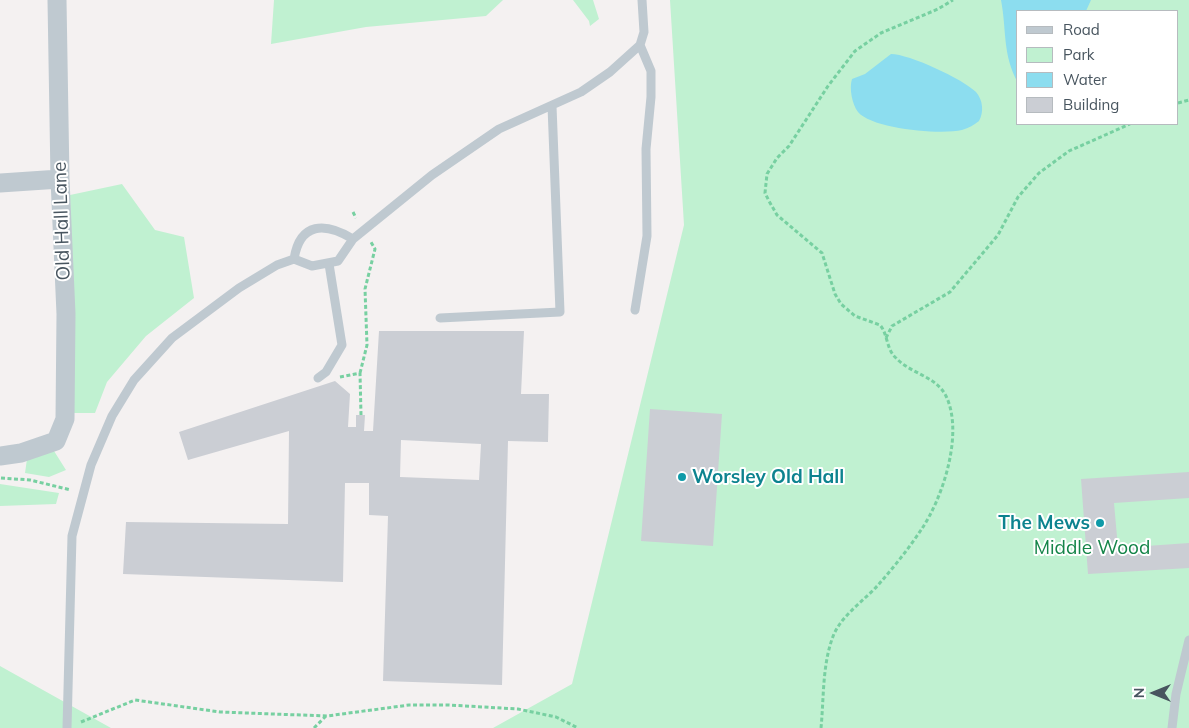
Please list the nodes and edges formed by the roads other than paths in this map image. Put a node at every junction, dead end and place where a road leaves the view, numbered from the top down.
1 (57, 0) edge
2 (642, 0) edge
3 (640, 45) junction
4 (552, 106) junction
5 (60, 180) junction
6 (0, 183) edge
7 (352, 239) junction
8 (294, 259) junction
9 (329, 264) junction
10 (635, 310) dead end
11 (440, 318) dead end
12 (318, 378) dead end
13 (0, 456) edge
14 (1189, 640) edge
15 (68, 728) edge
16 (1172, 728) edge

1 - 5 street, Old Hall Lane
2 - 3 lane
3 - 4 lane
3 - 10 lane
4 - 7 lane
4 - 11 lane
5 - 6 street
5 - 13 street, Old Hall Lane
7 - 8 lane
7 - 9 lane
8 - 9 lane
8 - 15 lane
9 - 12 lane
14 - 16 lane

